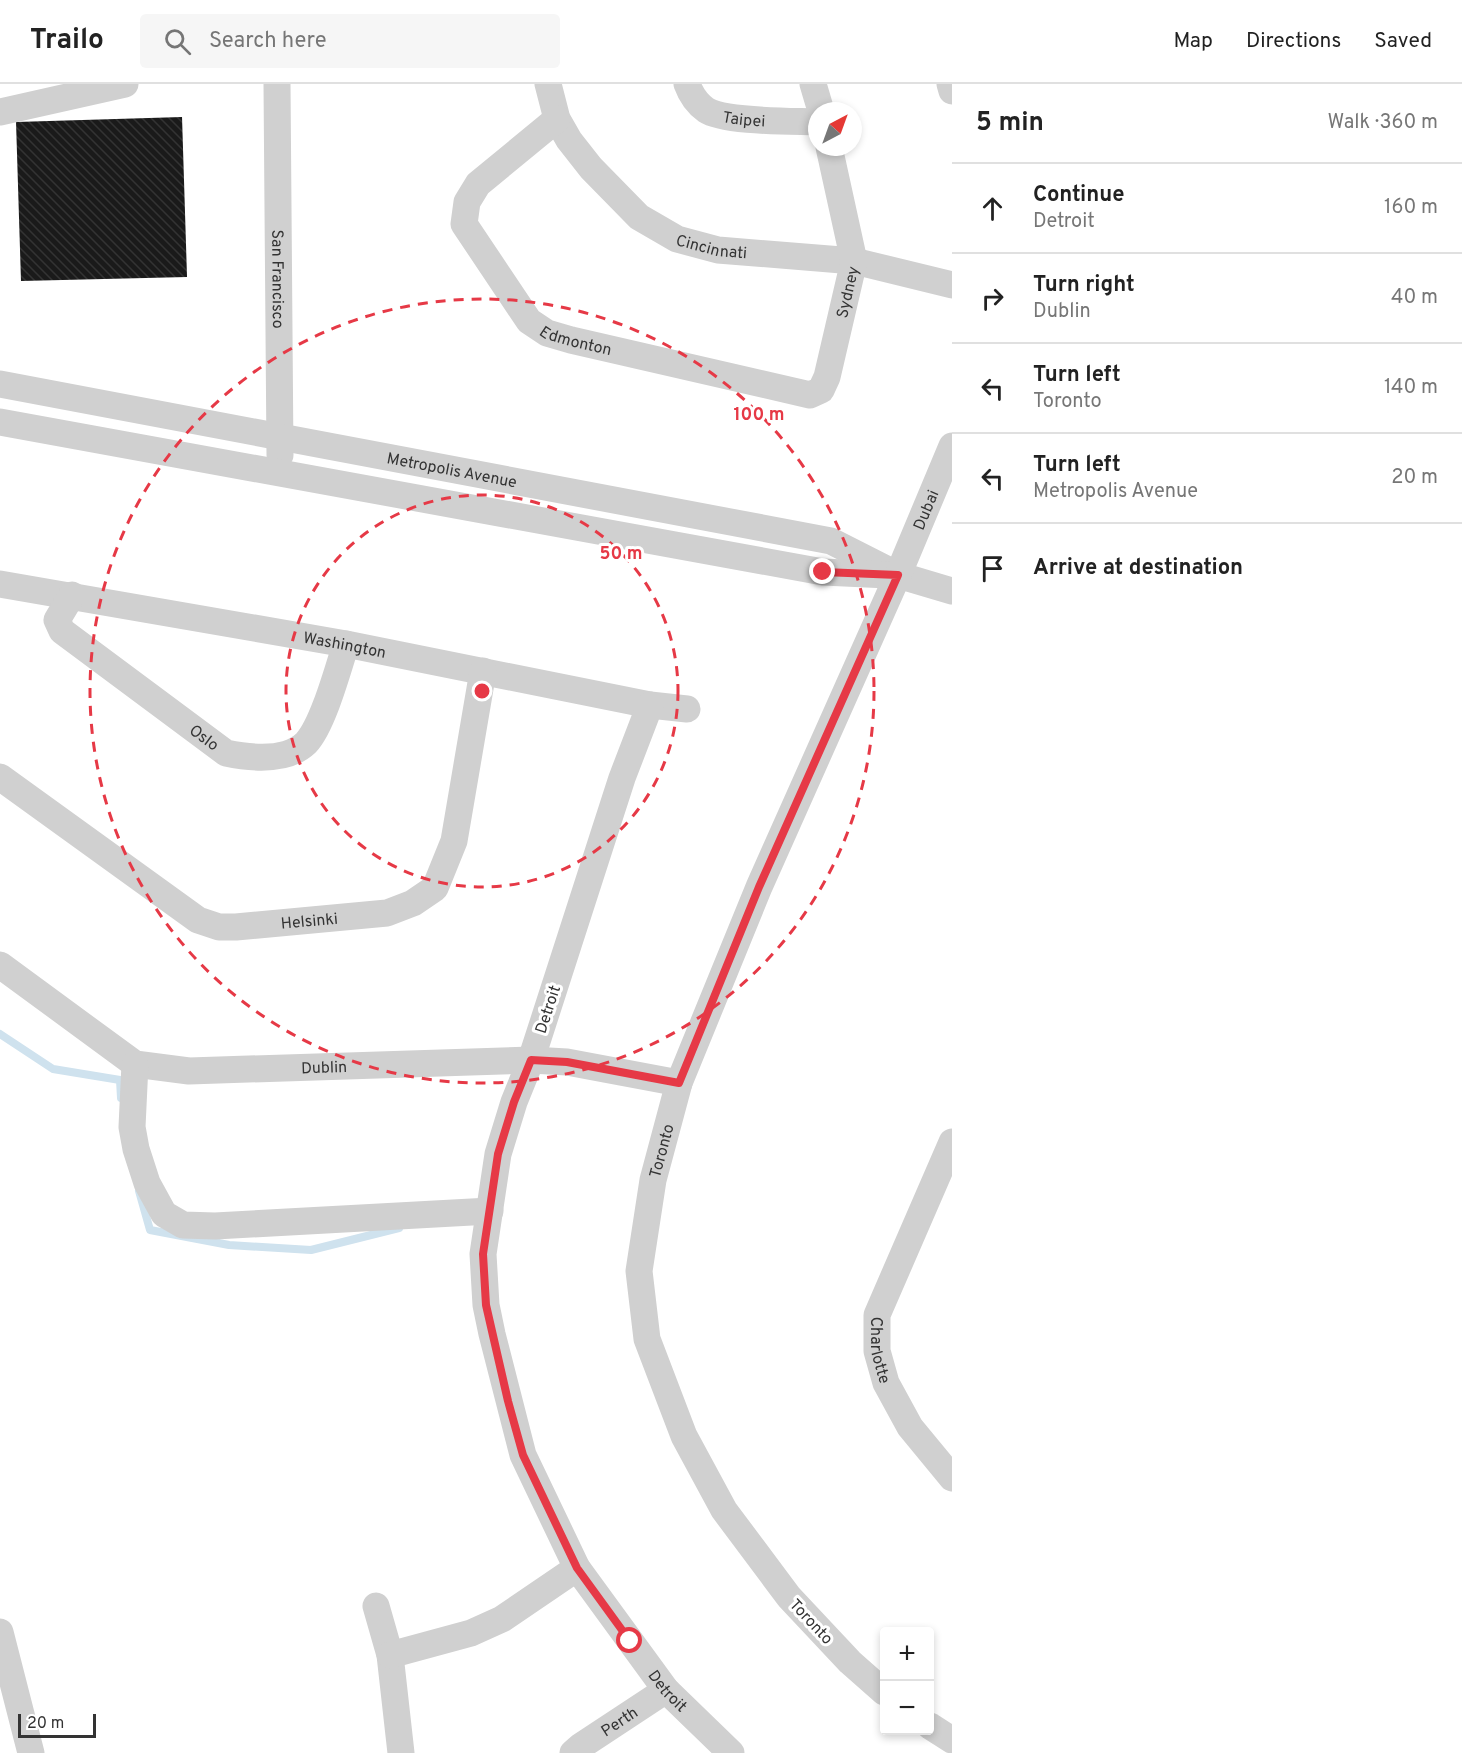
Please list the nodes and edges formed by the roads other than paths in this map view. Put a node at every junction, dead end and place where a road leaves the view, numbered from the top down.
1 (125, 84) edge
2 (277, 84) edge
3 (548, 84) edge
4 (687, 84) edge
5 (813, 84) edge
6 (950, 84) edge
7 (952, 91) edge
8 (818, 102) edge
9 (0, 112) edge
10 (557, 119) junction
11 (808, 122) edge
12 (831, 156) edge
13 (854, 261) junction
14 (952, 285) edge
15 (0, 384) edge
16 (810, 395) joint
17 (0, 422) edge
18 (280, 437) junction
19 (952, 447) edge
20 (280, 475) junction
21 (898, 575) junction
22 (0, 584) edge
23 (952, 591) edge
24 (72, 595) junction
25 (346, 644) junction
26 (483, 671) junction
27 (650, 705) junction
28 (687, 709) dead end
29 (0, 777) edge
30 (0, 964) edge
31 (531, 1060) junction
32 (135, 1064) junction
33 (679, 1083) junction
34 (952, 1142) edge
35 (490, 1211) junction
36 (952, 1478) edge
37 (577, 1568) junction
38 (376, 1606) dead end
39 (0, 1632) edge
40 (390, 1655) junction
41 (880, 1688) edge
42 (666, 1690) junction
43 (934, 1729) edge
44 (952, 1740) edge
45 (31, 1753) edge
46 (401, 1753) edge
47 (573, 1753) edge
48 (731, 1753) edge

1 - 9 street
2 - 18 street, San Francisco
3 - 10 street, Cincinnati
4 - 11 street, Taipei
5 - 8 street
6 - 7 street
10 - 13 street, Cincinnati
10 - 16 street, Edmonton
12 - 13 street, Sydney
13 - 14 street, Cincinnati
13 - 16 street, Sydney
15 - 18 street, Metropolis Avenue
17 - 20 street, Metropolis Avenue
18 - 20 street, San Francisco
18 - 21 street, Metropolis Avenue
19 - 21 street, Dubai
20 - 21 street, Metropolis Avenue
21 - 23 street, Metropolis Avenue
21 - 33 street, Toronto
22 - 24 street, Washington
24 - 25 street, Washington
24 - 25 street, Oslo
25 - 26 street, Washington
26 - 27 street, Washington
26 - 29 street, Helsinki
27 - 28 street, Washington
27 - 31 street, Detroit
30 - 32 street, Dublin
31 - 32 street, Dublin
31 - 33 street, Dublin
31 - 35 street, Detroit
32 - 35 street
33 - 41 street, Toronto
34 - 36 street, Charlotte
35 - 37 street, Detroit
37 - 40 street
37 - 42 street, Detroit
38 - 40 street
39 - 45 street
40 - 46 street
42 - 47 street, Perth
42 - 48 street, Detroit
43 - 44 street

